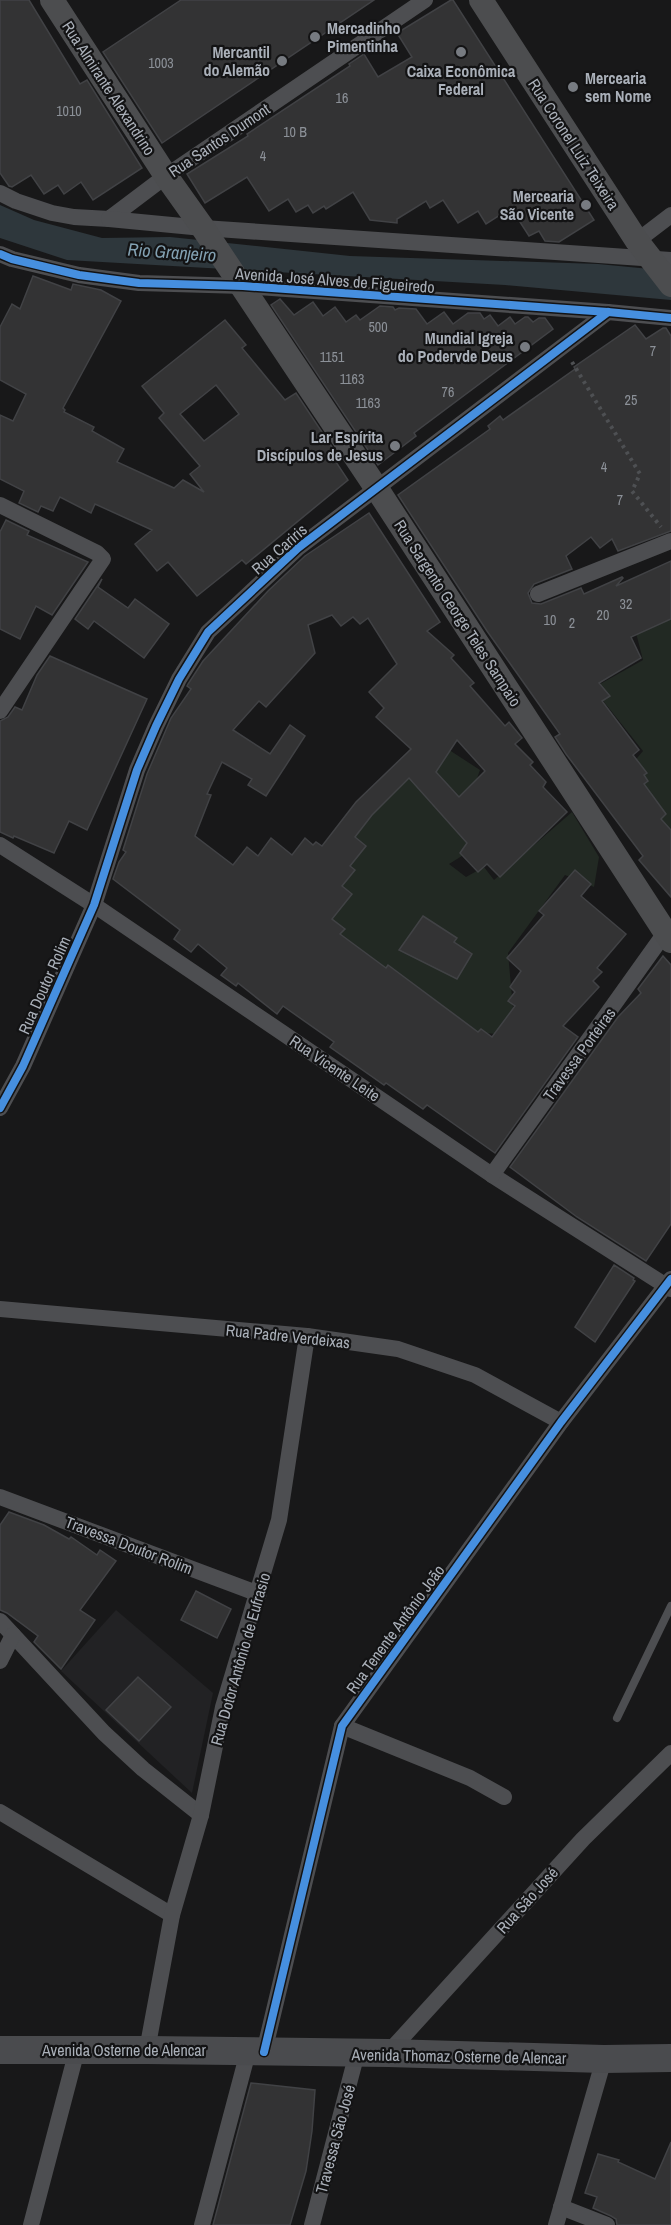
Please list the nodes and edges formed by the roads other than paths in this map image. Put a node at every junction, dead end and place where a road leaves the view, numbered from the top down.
1 (51, 0) edge
2 (425, 0) edge
3 (481, 0) edge
4 (166, 176) junction
5 (0, 193) edge
6 (671, 215) edge
7 (109, 219) junction
8 (203, 228) junction
9 (652, 253) edge
10 (4, 260) edge
11 (671, 285) edge
12 (243, 286) junction
13 (608, 312) junction
14 (671, 318) edge
15 (377, 489) junction
16 (0, 505) edge
17 (668, 536) edge
18 (538, 594) dead end
19 (0, 711) edge
20 (0, 845) edge
21 (94, 905) junction
22 (668, 937) edge
23 (0, 1108) edge
24 (492, 1175) junction
25 (669, 1285) edge
26 (0, 1308) edge
27 (307, 1336) junction
28 (561, 1422) junction
29 (0, 1497) edge
30 (259, 1594) junction
31 (671, 1606) edge
32 (0, 1621) edge
33 (13, 1635) junction
34 (0, 1661) edge
35 (616, 1718) dead end
36 (342, 1726) junction
37 (671, 1752) edge
38 (504, 1797) dead end
39 (0, 1812) edge
40 (201, 1815) junction
41 (172, 1915) junction
42 (147, 2049) junction
43 (0, 2050) edge
44 (77, 2050) junction
45 (256, 2052) junction
46 (357, 2053) junction
47 (388, 2053) junction
48 (671, 2058) edge
49 (604, 2059) junction
50 (561, 2207) junction
51 (31, 2225) edge
52 (202, 2225) edge
53 (312, 2225) edge
54 (556, 2225) edge
55 (607, 2225) edge

1 - 4 main road, Rua Almirante Alexandrino
2 - 4 street, Rua Santos Dumont
3 - 9 main road, Rua Coronel Luiz Teixeira
4 - 7 street, Rua Santos Dumont
4 - 8 main road, Rua Almirante Alexandrino
5 - 7 street
6 - 9 street
7 - 8 street
8 - 9 street
8 - 12 main road, Rua Sargento George Teles Sampaio
9 - 11 main road, Rua Coronel Luiz Teixeira
10 - 12 street, Avenida José Alves de Figueiredo
12 - 13 street, Avenida José Alves de Figueiredo
12 - 15 main road, Rua Sargento George Teles Sampaio
13 - 14 street, Avenida José Alves de Figueiredo
13 - 15 street, Rua Cariris
15 - 21 street, Rua Cariris
15 - 22 main road, Rua Sargento George Teles Sampaio
16 - 19 street
17 - 18 street
20 - 21 street, Rua Vicente Leite
21 - 23 street, Rua Doutor Rolim
21 - 24 street, Rua Vicente Leite
22 - 24 street, Travessa Porteiras
24 - 25 street, Rua Vicente Leite
25 - 28 street, Rua Tenente Antônio João
26 - 27 street, Rua Padre Verdeixas
27 - 28 street, Rua Padre Verdeixas
27 - 30 street, Rua Dotor Antônio de Eufrasio
28 - 36 street, Rua Tenente Antônio João
29 - 30 street, Travessa Doutor Rolim
30 - 40 street, Rua Dotor Antônio de Eufrasio
31 - 35 lane
32 - 33 street
33 - 34 street
33 - 40 street
36 - 38 street
36 - 45 street, Rua Tenente Antônio João
37 - 47 street, Rua São José
39 - 41 street
40 - 41 street, Rua Dotor Antônio de Eufrasio
41 - 42 street, Rua Dotor Antônio de Eufrasio
42 - 44 highway, Avenida Osterne de Alencar
42 - 45 highway, Avenida Osterne de Alencar
43 - 44 highway, Avenida Osterne de Alencar
44 - 51 street
45 - 46 highway, Avenida Thomaz Osterne de Alencar
45 - 52 street, Rua Tenente Antônio João
46 - 47 highway, Avenida Thomaz Osterne de Alencar
46 - 53 street, Travessa São José
47 - 49 highway, Avenida Thomaz Osterne de Alencar
48 - 49 highway, Avenida Thomaz Osterne de Alencar
49 - 50 street
50 - 54 street
50 - 55 street

